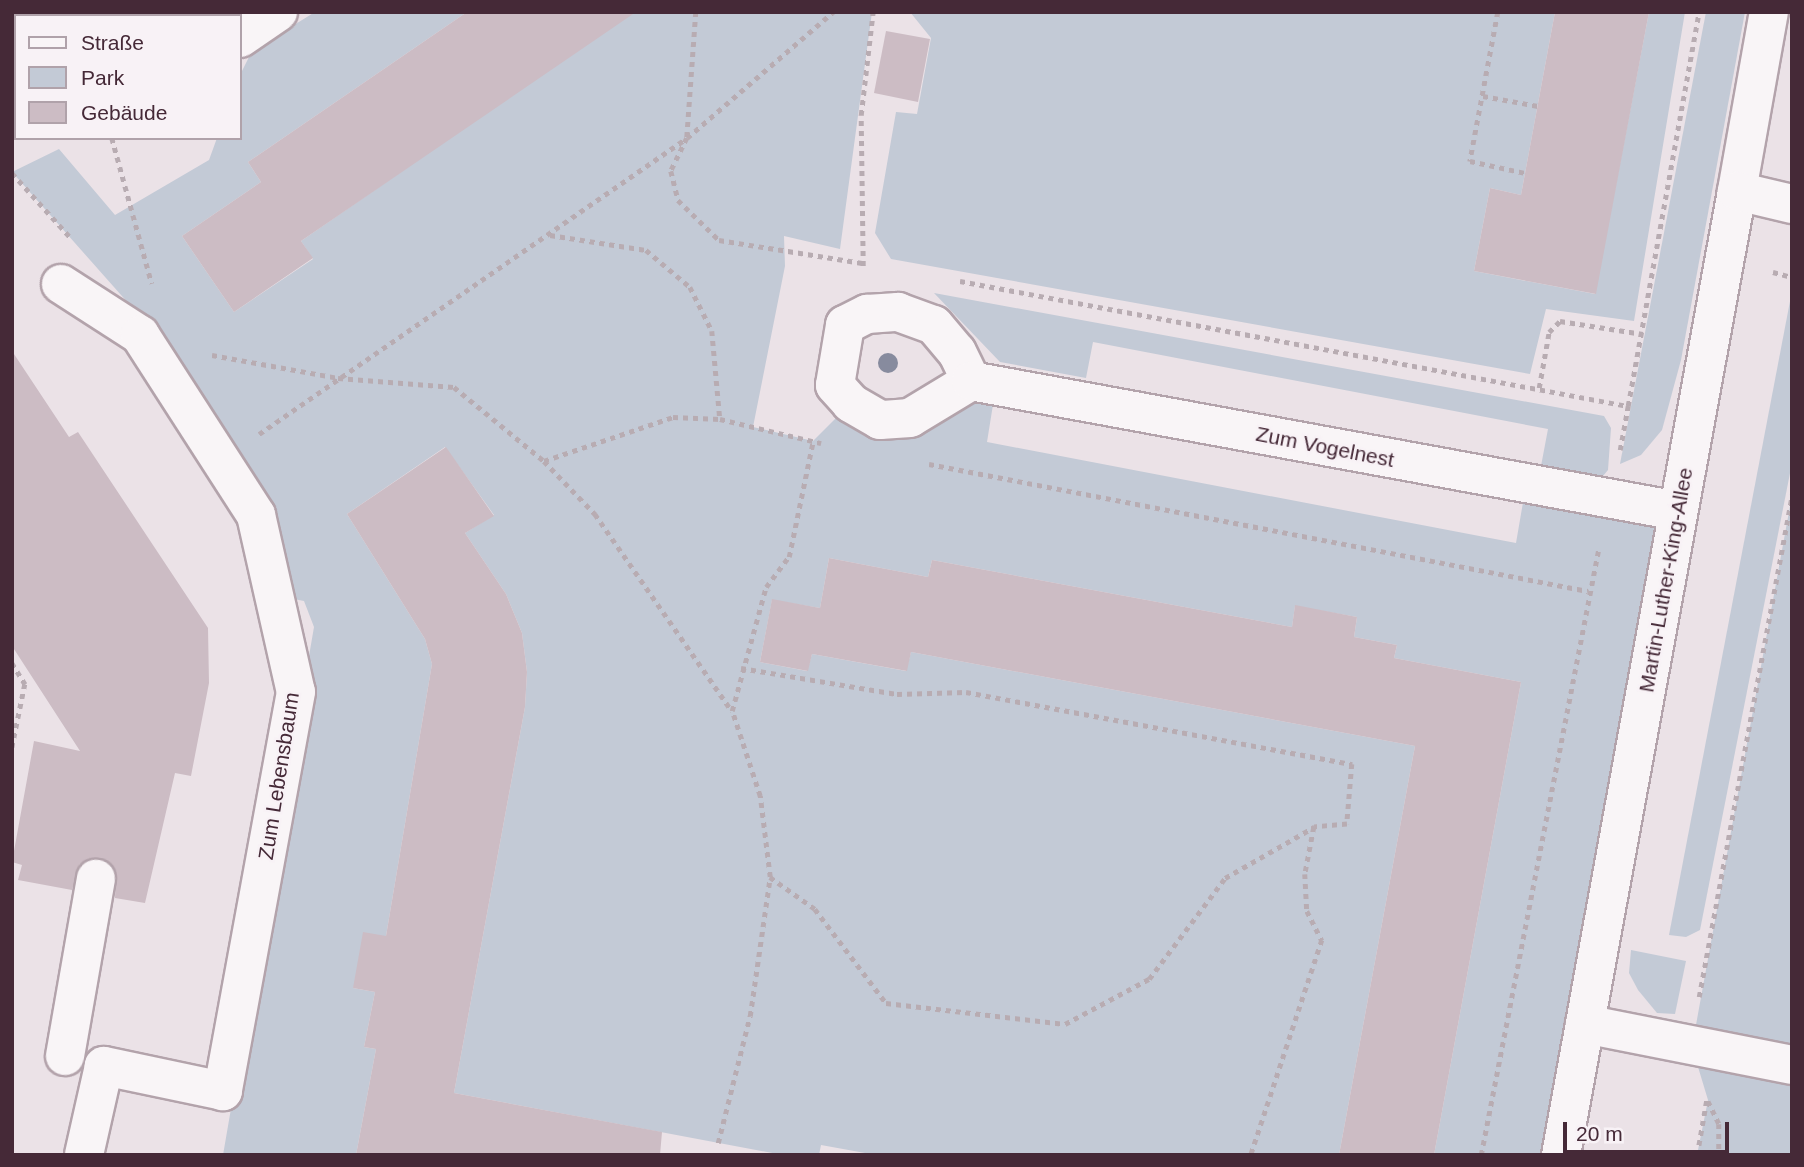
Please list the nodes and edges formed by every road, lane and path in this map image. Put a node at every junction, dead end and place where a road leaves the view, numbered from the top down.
1 (278, 12) edge
2 (696, 12) edge
3 (833, 12) edge
4 (873, 12) edge
5 (1498, 12) edge
6 (1699, 12) edge
7 (1769, 12) edge
8 (242, 37) edge
9 (1483, 96) junction
10 (1538, 106) dead end
11 (687, 138) junction
12 (113, 140) edge
13 (1525, 173) dead end
14 (1737, 191) junction
15 (1792, 204) edge
16 (549, 235) junction
17 (862, 263) junction
18 (876, 266) dead end
19 (957, 281) dead end
20 (61, 284) dead end
21 (155, 296) dead end
22 (867, 314) junction
23 (1643, 334) junction
24 (208, 355) dead end
25 (338, 378) junction
26 (971, 381) junction
27 (1539, 388) junction
28 (851, 402) junction
29 (1628, 405) junction
30 (720, 419) junction
31 (256, 436) dead end
32 (813, 441) junction
33 (826, 444) dead end
34 (544, 461) junction
35 (921, 462) dead end
36 (1792, 495) edge
37 (1612, 499) junction
38 (1678, 512) junction
39 (1588, 591) junction
40 (12, 663) edge
41 (741, 668) junction
42 (732, 711) junction
43 (12, 748) edge
44 (1314, 827) junction
45 (85, 877) dead end
46 (770, 877) junction
47 (1584, 1024) junction
48 (1692, 1047) junction
49 (52, 1053) dead end
50 (1792, 1065) edge
51 (1708, 1100) junction
52 (718, 1143) dead end
53 (84, 1155) edge
54 (1251, 1155) edge
55 (1481, 1155) edge
56 (1561, 1155) edge
57 (1697, 1155) edge
58 (1719, 1155) edge

1 - 8 street
2 - 11 path
3 - 11 path
4 - 17 path
5 - 9 path
6 - 23 path
7 - 14 street, Martin-Luther-King-Allee
9 - 10 path
9 - 13 path
11 - 16 path
11 - 17 path
12 - 21 path
14 - 15 street
14 - 38 street, Martin-Luther-King-Allee
16 - 25 path
16 - 30 path
17 - 18 path
17 - 22 path
19 - 27 path
20 - 53 street, Zum Lebensbaum
22 - 26 street
22 - 28 street
23 - 27 path
23 - 29 path
24 - 25 path
25 - 31 path
25 - 34 path
26 - 28 street
26 - 37 street, Zum Vogelnest
27 - 29 path
28 - 32 path
29 - 37 path
30 - 32 path
30 - 34 path
32 - 33 path
32 - 41 path
34 - 42 path
35 - 39 path
36 - 48 path
37 - 38 street, Zum Vogelnest
37 - 39 path
38 - 47 street, Martin-Luther-King-Allee
39 - 55 path
40 - 43 path
41 - 42 path
41 - 44 path
42 - 46 path
44 - 46 path
44 - 54 path
45 - 49 street
46 - 52 path
47 - 48 street
47 - 56 street, Martin-Luther-King-Allee
48 - 50 street
48 - 51 path
51 - 57 path
51 - 58 path

